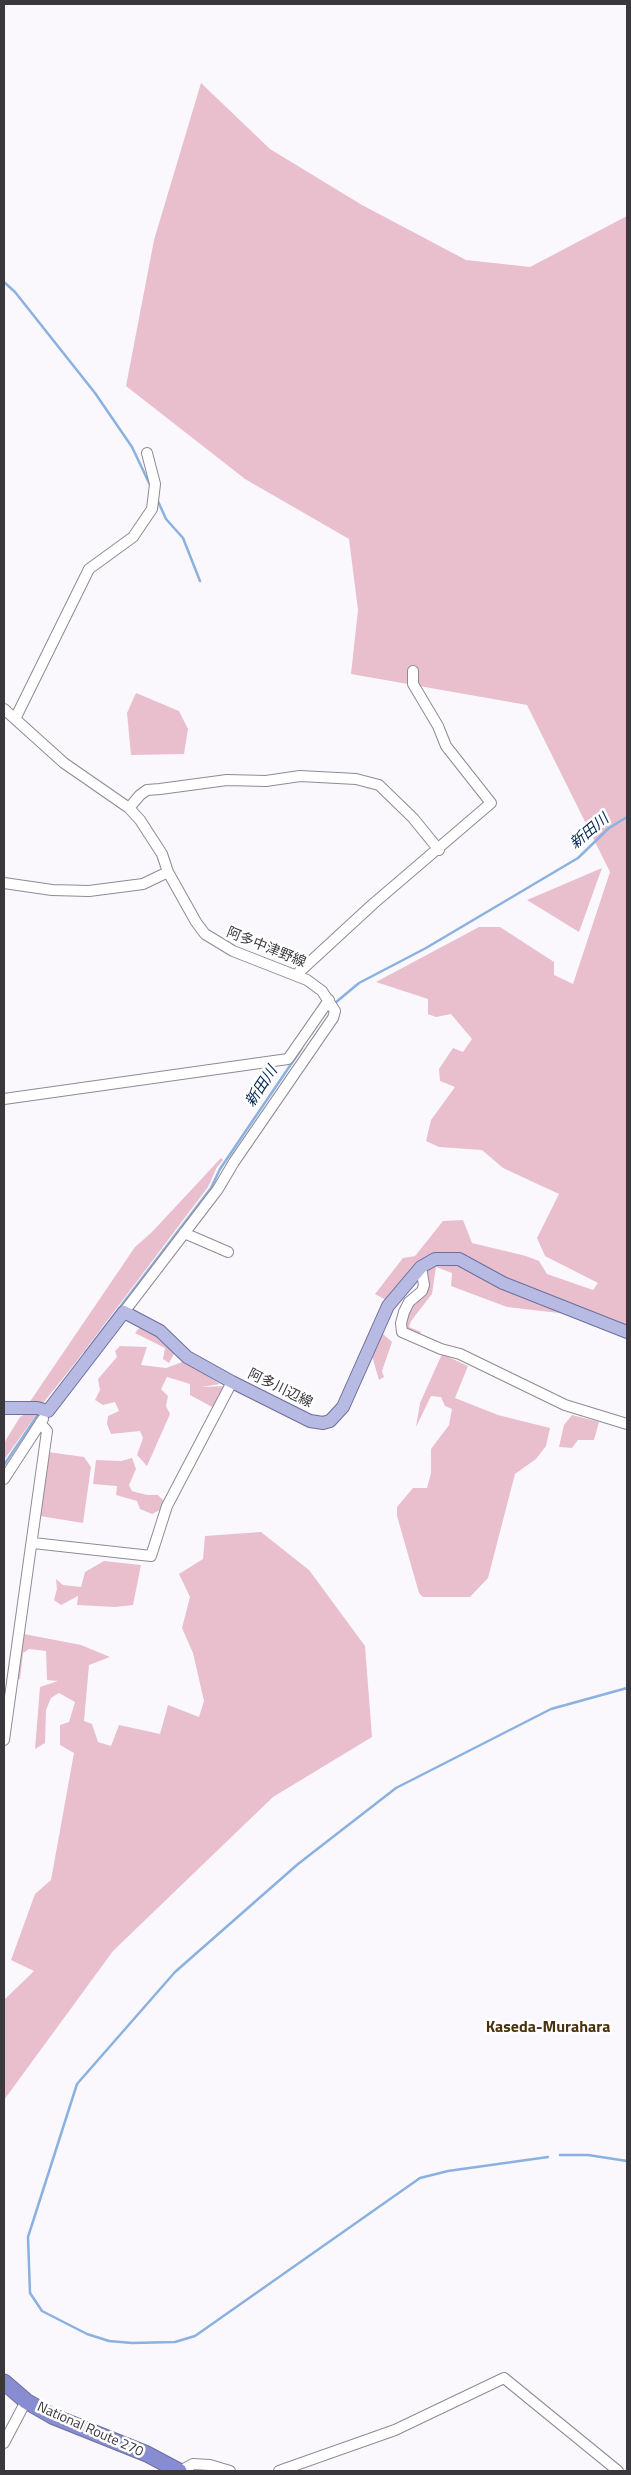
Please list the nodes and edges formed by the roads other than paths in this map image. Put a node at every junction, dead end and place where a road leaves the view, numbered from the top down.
1 (147, 453) dead end
2 (413, 671) dead end
3 (4, 709) edge
4 (15, 719) junction
5 (129, 808) junction
6 (439, 850) junction
7 (168, 872) junction
8 (4, 884) edge
9 (297, 974) junction
10 (331, 1004) junction
11 (4, 1099) edge
12 (184, 1232) junction
13 (228, 1252) dead end
14 (421, 1267) junction
15 (124, 1312) junction
16 (627, 1332) edge
17 (232, 1382) junction
18 (4, 1408) edge
19 (44, 1410) junction
20 (40, 1423) junction
21 (627, 1424) edge
22 (4, 1479) edge
23 (33, 1543) junction
24 (4, 1740) edge
25 (4, 2382) edge
26 (26, 2401) junction
27 (4, 2443) edge
28 (180, 2471) edge
29 (230, 2471) edge
30 (279, 2471) edge
31 (618, 2471) edge

1 - 4 street
2 - 6 street
3 - 4 street, 阿多中津野線
4 - 5 street, 阿多中津野線
5 - 6 street
5 - 7 street, 阿多中津野線
6 - 9 street
7 - 8 street
7 - 9 street, 阿多中津野線
9 - 10 street, 阿多中津野線
10 - 11 street
10 - 12 street
12 - 13 street
12 - 15 street
14 - 16 main road
14 - 17 main road, 阿多川辺線
14 - 21 street
15 - 17 main road, 阿多川辺線
15 - 19 main road
17 - 23 street
18 - 19 main road
19 - 20 street
20 - 22 street
20 - 23 street
23 - 24 street
25 - 26 highway, National Route 270
26 - 27 street
26 - 28 highway, National Route 270
28 - 29 street
30 - 31 street

